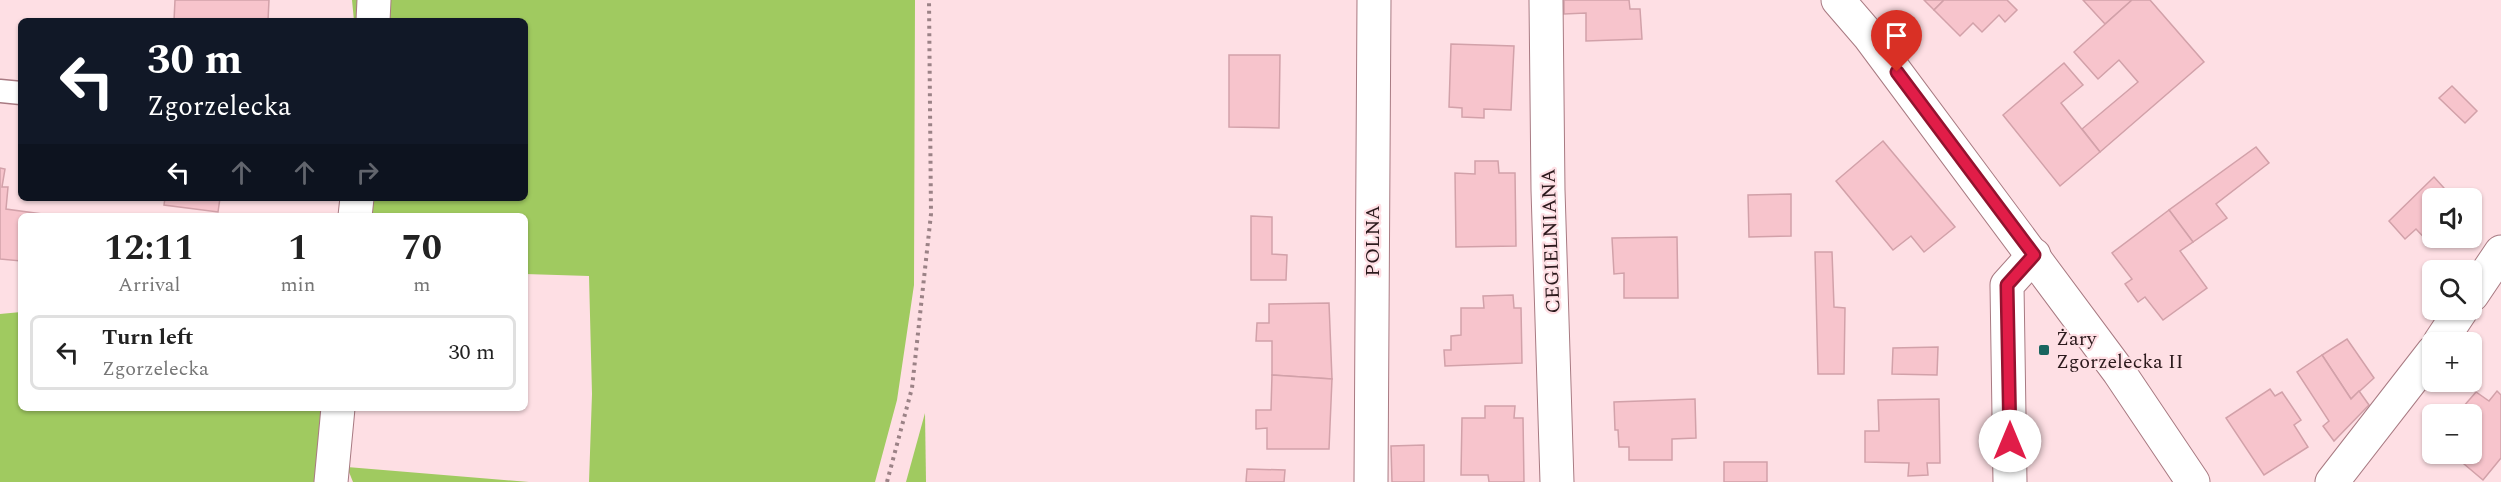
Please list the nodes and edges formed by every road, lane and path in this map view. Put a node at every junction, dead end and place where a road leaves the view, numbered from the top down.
1 (374, 0) edge
2 (929, 0) edge
3 (1374, 0) edge
4 (1546, 0) edge
5 (1838, 0) edge
6 (373, 18) edge
7 (0, 91) edge
8 (18, 93) edge
9 (2501, 252) edge
10 (2034, 255) junction
11 (2482, 280) edge
12 (2422, 366) edge
13 (338, 411) edge
14 (331, 482) edge
15 (887, 482) edge
16 (1371, 482) edge
17 (1557, 482) edge
18 (2010, 482) edge
19 (2193, 482) edge
20 (2332, 482) edge

1 - 6 street
2 - 15 path
3 - 16 street, POLNA
4 - 17 street, CEGIELNIANA
5 - 10 street
7 - 8 lane
9 - 11 street
10 - 18 street
10 - 19 street
12 - 20 street
13 - 14 street

